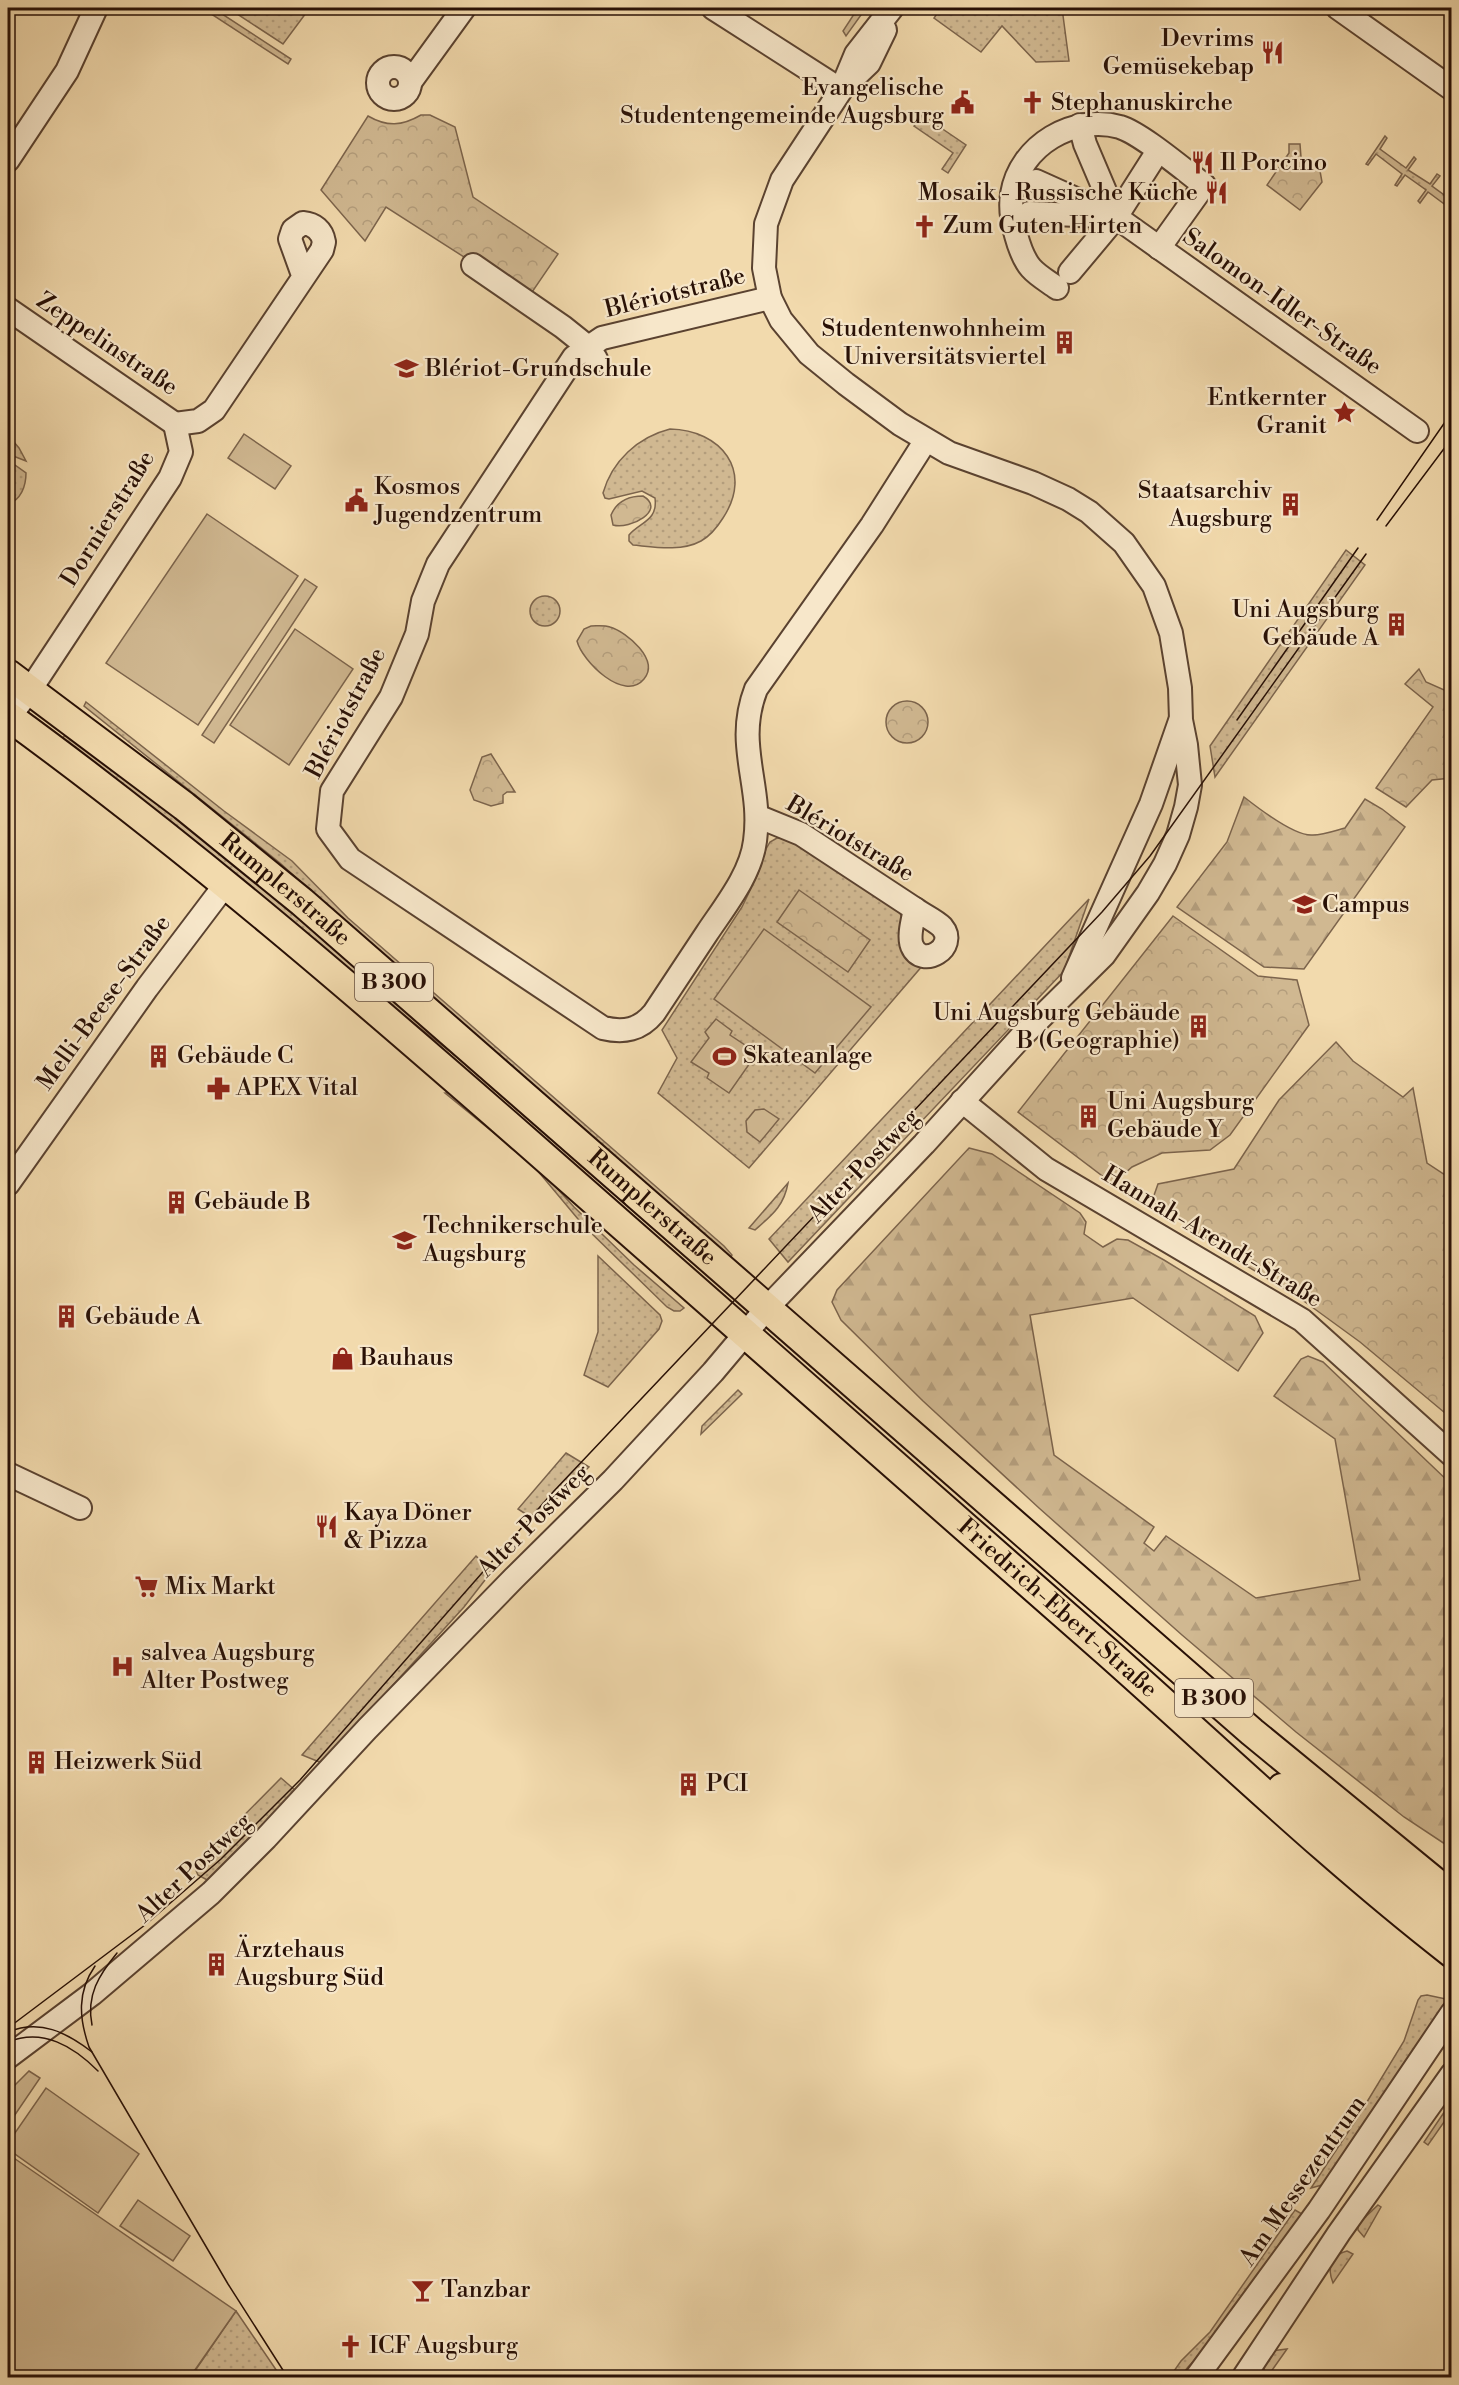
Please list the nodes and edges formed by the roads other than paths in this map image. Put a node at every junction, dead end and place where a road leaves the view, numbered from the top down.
1 (96, 8) edge
2 (464, 8) edge
3 (713, 8) edge
4 (1338, 8) edge
5 (891, 9) edge
6 (411, 81) dead end
7 (1452, 89) edge
8 (841, 90) junction
9 (1080, 125) junction
10 (1158, 151) junction
11 (8, 160) edge
12 (1036, 181) dead end
13 (1029, 213) dead end
14 (1116, 217) junction
15 (1159, 248) junction
16 (473, 265) dead end
17 (303, 275) dead end
18 (770, 298) junction
19 (8, 309) edge
20 (592, 353) junction
21 (175, 424) junction
22 (1417, 431) dead end
23 (926, 440) junction
24 (19, 682) edge
25 (8, 716) edge
26 (1180, 720) junction
27 (757, 816) junction
28 (225, 885) junction
29 (915, 909) dead end
30 (1066, 990) junction
31 (962, 1101) junction
32 (8, 1184) edge
33 (767, 1308) junction
34 (746, 1334) junction
35 (1452, 1455) edge
36 (8, 1474) edge
37 (80, 1508) dead end
38 (1198, 1732) junction
39 (1452, 1896) edge
40 (1452, 1925) edge
41 (1452, 1953) edge
42 (1452, 2013) edge
43 (8, 2057) edge
44 (1452, 2074) edge
45 (1196, 2378) edge
46 (1243, 2378) edge

1 - 11 street
2 - 6 street
3 - 8 street
4 - 7 street
5 - 8 street
8 - 18 street
9 - 10 street
9 - 14 street
9 - 14 street
10 - 14 street
10 - 15 street
12 - 14 street, Salomon-Idler-Straße
13 - 14 street
14 - 15 street, Salomon-Idler-Straße
15 - 22 street, Salomon-Idler-Straße
16 - 20 street
17 - 21 street
18 - 20 street, Blériotstraße
18 - 23 street
19 - 21 street, Zeppelinstraße
20 - 27 street, Blériotstraße
21 - 24 street, Dornierstraße
23 - 26 street
23 - 27 street, Blériotstraße
24 - 25 street, Dornierstraße
24 - 33 main road, Rumplerstraße / B 300
25 - 28 main road, Rumplerstraße / B 300
26 - 30 street, Alter Postweg
26 - 30 street, Alter Postweg
27 - 29 street, Blériotstraße
28 - 32 street, Melli-Beese-Straße
28 - 34 main road, Rumplerstraße / B 300
30 - 31 street, Alter Postweg
31 - 33 street, Alter Postweg
31 - 35 street, Hannah-Arendt-Straße
33 - 34 street, Alter Postweg
33 - 39 main road, Friedrich-Ebert-Straße / B 300
34 - 38 main road, Friedrich-Ebert-Straße / B 300
34 - 43 street, Alter Postweg
36 - 37 street
38 - 40 main road
38 - 41 main road, Friedrich-Ebert-Straße / B 300
42 - 45 street, Am Messezentrum
44 - 46 street

